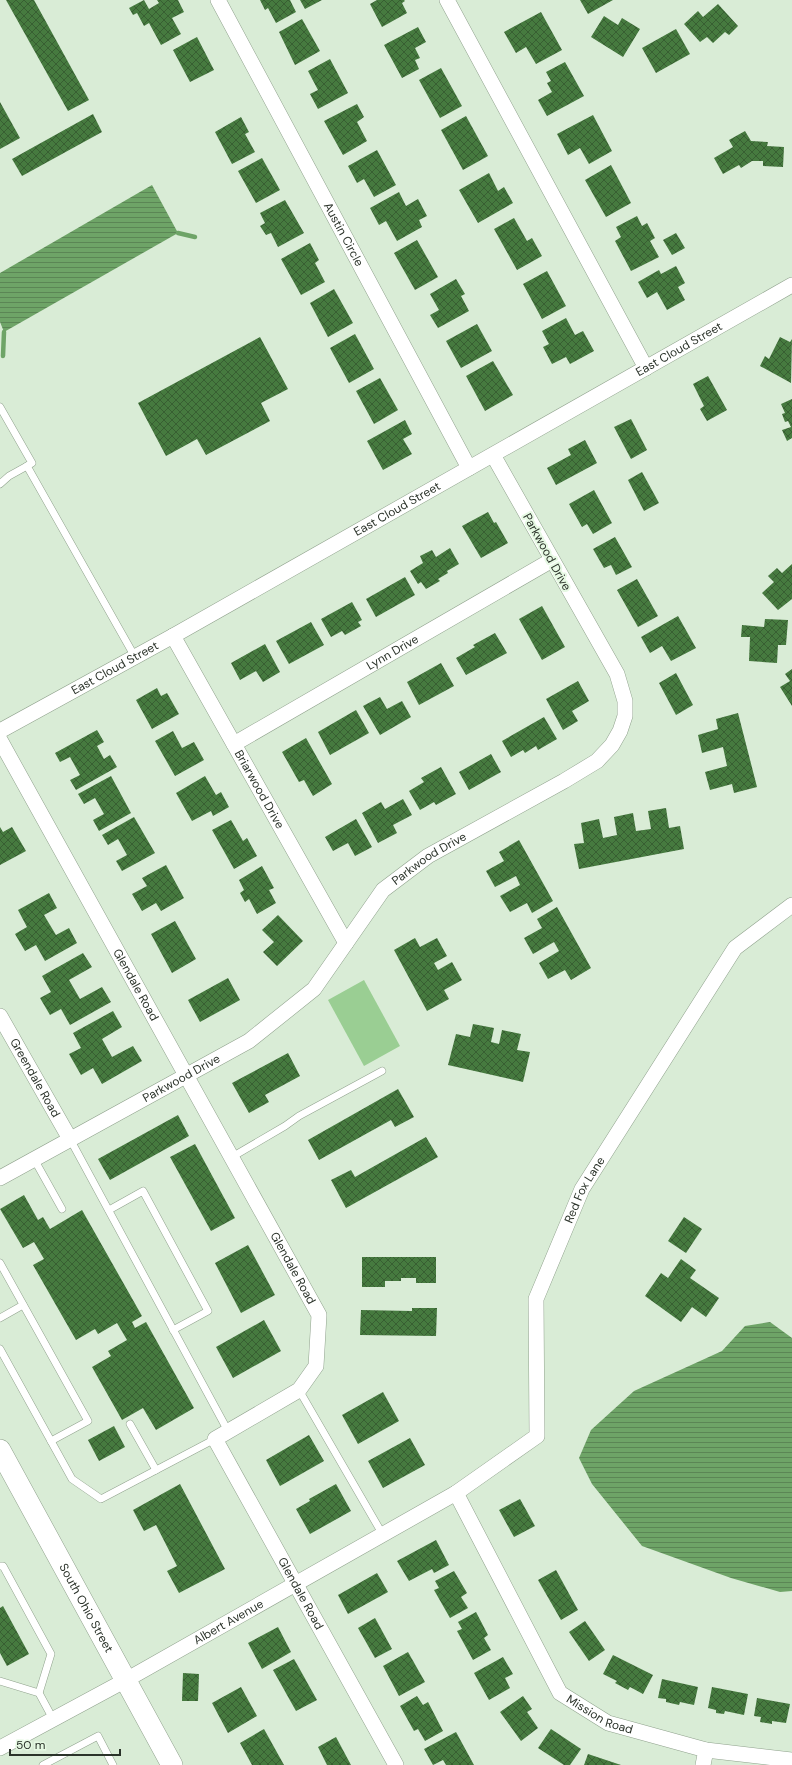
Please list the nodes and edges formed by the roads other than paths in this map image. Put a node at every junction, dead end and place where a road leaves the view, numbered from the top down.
1 (218, 0) edge
2 (447, 0) edge
3 (792, 284) edge
4 (646, 368) junction
5 (0, 407) edge
6 (494, 455) junction
7 (27, 466) junction
8 (469, 468) junction
9 (0, 484) edge
10 (552, 560) junction
11 (173, 636) junction
12 (135, 657) junction
13 (0, 731) edge
14 (0, 740) edge
15 (234, 744) junction
16 (792, 905) edge
17 (346, 943) junction
18 (0, 1016) edge
19 (382, 1071) dead end
20 (186, 1075) junction
21 (70, 1139) junction
22 (232, 1157) junction
23 (34, 1159) junction
24 (0, 1178) edge
25 (62, 1209) dead end
26 (108, 1210) junction
27 (0, 1263) edge
28 (23, 1305) junction
29 (0, 1318) edge
30 (173, 1330) junction
31 (0, 1349) edge
32 (299, 1390) junction
33 (130, 1424) dead end
34 (222, 1435) junction
35 (51, 1442) junction
36 (0, 1450) edge
37 (156, 1470) junction
38 (456, 1493) junction
39 (383, 1535) junction
40 (0, 1566) edge
41 (295, 1585) junction
42 (126, 1680) junction
43 (0, 1681) edge
44 (39, 1693) junction
45 (53, 1719) junction
46 (0, 1748) edge
47 (704, 1758) edge
48 (792, 1760) edge
49 (43, 1765) edge
50 (113, 1765) edge
51 (172, 1765) edge
52 (396, 1765) edge

1 - 8 street, Austin Circle
2 - 4 street
3 - 4 street, East Cloud Street
4 - 6 street, East Cloud Street
5 - 7 lane
6 - 8 street, East Cloud Street
6 - 10 street, Parkwood Drive
7 - 9 lane
7 - 12 lane
8 - 11 street, East Cloud Street
10 - 15 street, Lynn Drive
10 - 17 street, Parkwood Drive
11 - 12 street, East Cloud Street
11 - 15 street, Briarwood Drive
12 - 13 street, East Cloud Street
14 - 20 street, Glendale Road
15 - 17 street, Briarwood Drive
16 - 38 street, Red Fox Lane
17 - 20 street, Parkwood Drive
18 - 21 street, Greendale Road
19 - 22 lane
20 - 21 street, Parkwood Drive
20 - 22 street, Glendale Road
21 - 23 street, Parkwood Drive
21 - 26 lane
22 - 32 street, Glendale Road
23 - 24 street, Parkwood Drive
23 - 25 lane
26 - 30 lane
26 - 30 lane
27 - 28 lane
28 - 29 lane
28 - 35 lane
30 - 34 lane
31 - 35 lane
32 - 34 street, Glendale Road
32 - 39 lane
33 - 37 lane
34 - 37 lane
34 - 41 street, Glendale Road
35 - 37 lane
36 - 42 main road, South Ohio Street
38 - 39 street, Albert Avenue
38 - 47 street, Mission Road
39 - 41 street, Albert Avenue
40 - 44 lane
41 - 42 street, Albert Avenue
41 - 52 street, Glendale Road
42 - 45 street, Albert Avenue
42 - 51 main road, South Ohio Street
43 - 44 lane
44 - 45 lane
45 - 46 street, Albert Avenue
47 - 48 street, Mission Road
49 - 50 lane

